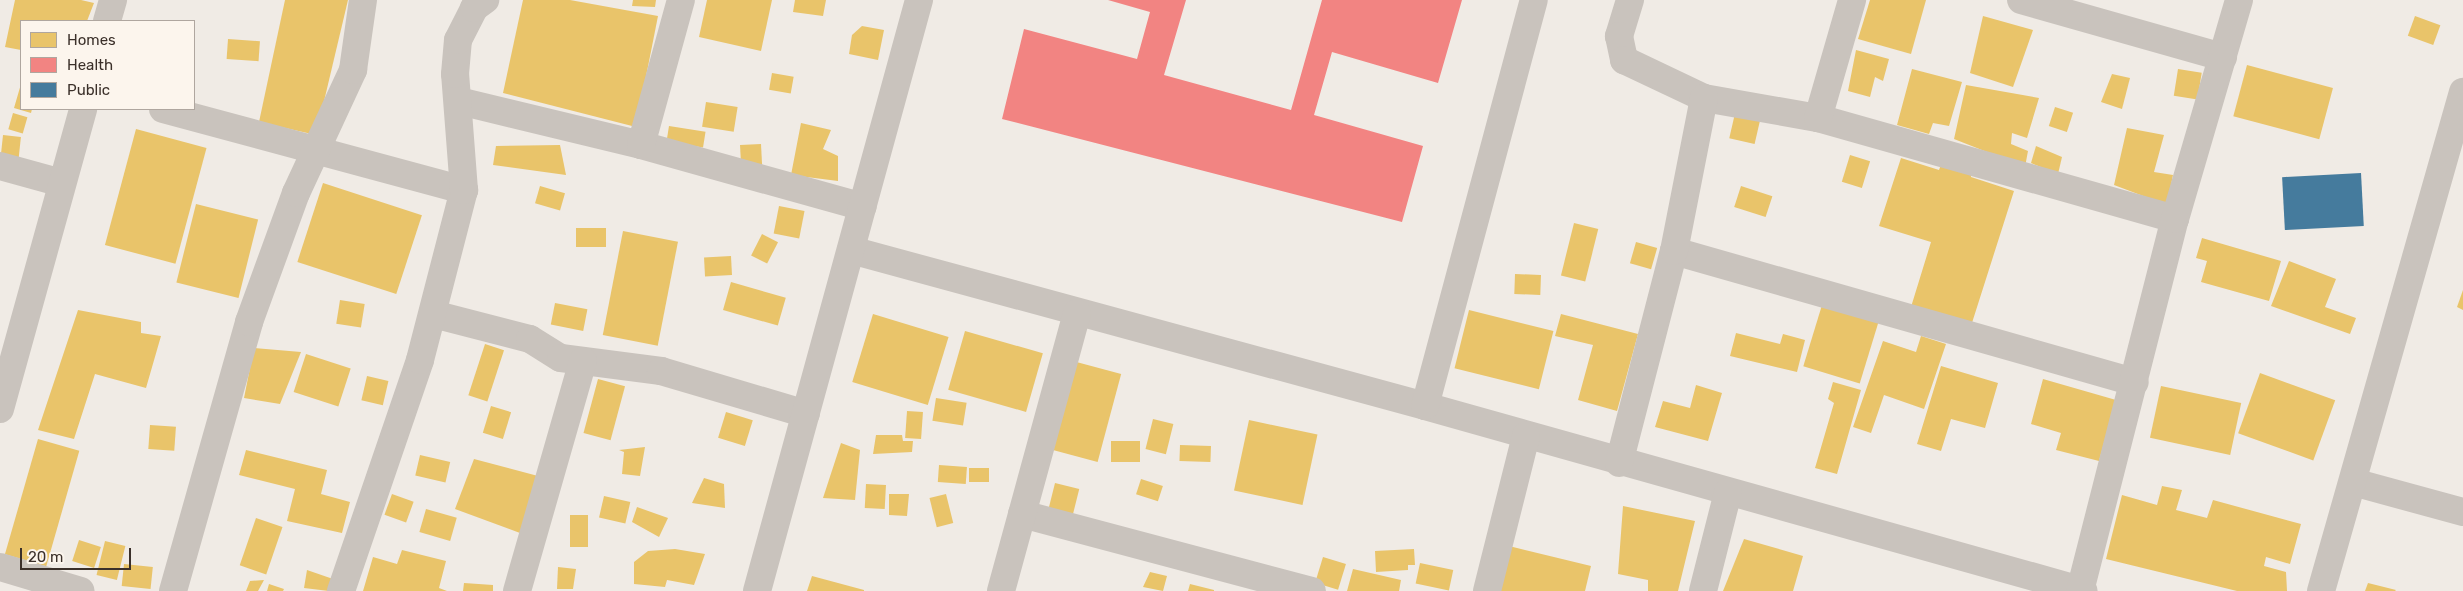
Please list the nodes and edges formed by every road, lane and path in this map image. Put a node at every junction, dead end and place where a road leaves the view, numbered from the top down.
1 (113, 0) edge
2 (363, 0) edge
3 (682, 0) edge
4 (919, 0) edge
5 (1534, 0) edge
6 (1630, 0) edge
7 (1852, 0) edge
8 (2021, 0) edge
9 (2239, 0) edge
10 (471, 3) edge
11 (107, 20) edge
12 (2223, 57) junction
13 (1704, 98) junction
14 (459, 101) junction
15 (2461, 103) edge
16 (83, 110) edge
17 (167, 110) edge
18 (1818, 118) junction
19 (641, 145) junction
20 (315, 150) junction
21 (0, 166) edge
22 (62, 183) junction
23 (464, 190) junction
24 (863, 207) junction
25 (2175, 219) junction
26 (851, 250) junction
27 (1674, 252) junction
28 (1077, 313) junction
29 (433, 314) junction
30 (583, 362) junction
31 (2135, 382) junction
32 (1425, 406) junction
33 (0, 409) edge
34 (806, 414) junction
35 (1526, 436) junction
36 (1619, 463) junction
37 (2353, 482) junction
38 (1728, 492) junction
39 (2463, 512) edge
40 (1022, 514) junction
41 (0, 567) edge
42 (81, 591) edge
43 (173, 591) edge
44 (341, 591) edge
45 (518, 591) edge
46 (757, 591) edge
47 (1001, 591) edge
48 (1312, 591) edge
49 (1487, 591) edge
50 (1703, 591) edge
51 (2081, 591) edge
52 (2321, 591) edge

1 - 11 street
2 - 20 street
3 - 19 street
4 - 24 street
5 - 32 street
6 - 13 street
7 - 18 street
8 - 12 street
9 - 12 street
10 - 14 street
12 - 25 street
13 - 18 street
13 - 27 street
14 - 19 street
14 - 23 street
15 - 37 street
16 - 22 street
17 - 20 street
18 - 25 street
19 - 24 street
20 - 23 street
20 - 43 street
21 - 22 street
22 - 33 street
23 - 29 street
24 - 26 street
25 - 31 street
26 - 28 street
26 - 34 street
27 - 31 street
27 - 36 street
28 - 32 street
28 - 40 street
29 - 30 street
29 - 44 street
30 - 34 street
30 - 45 street
31 - 51 street
32 - 35 street
34 - 46 street
35 - 36 street
35 - 49 street
36 - 38 street
37 - 39 street
37 - 52 street
38 - 50 street
38 - 51 street
40 - 47 street
40 - 48 street
41 - 42 street

